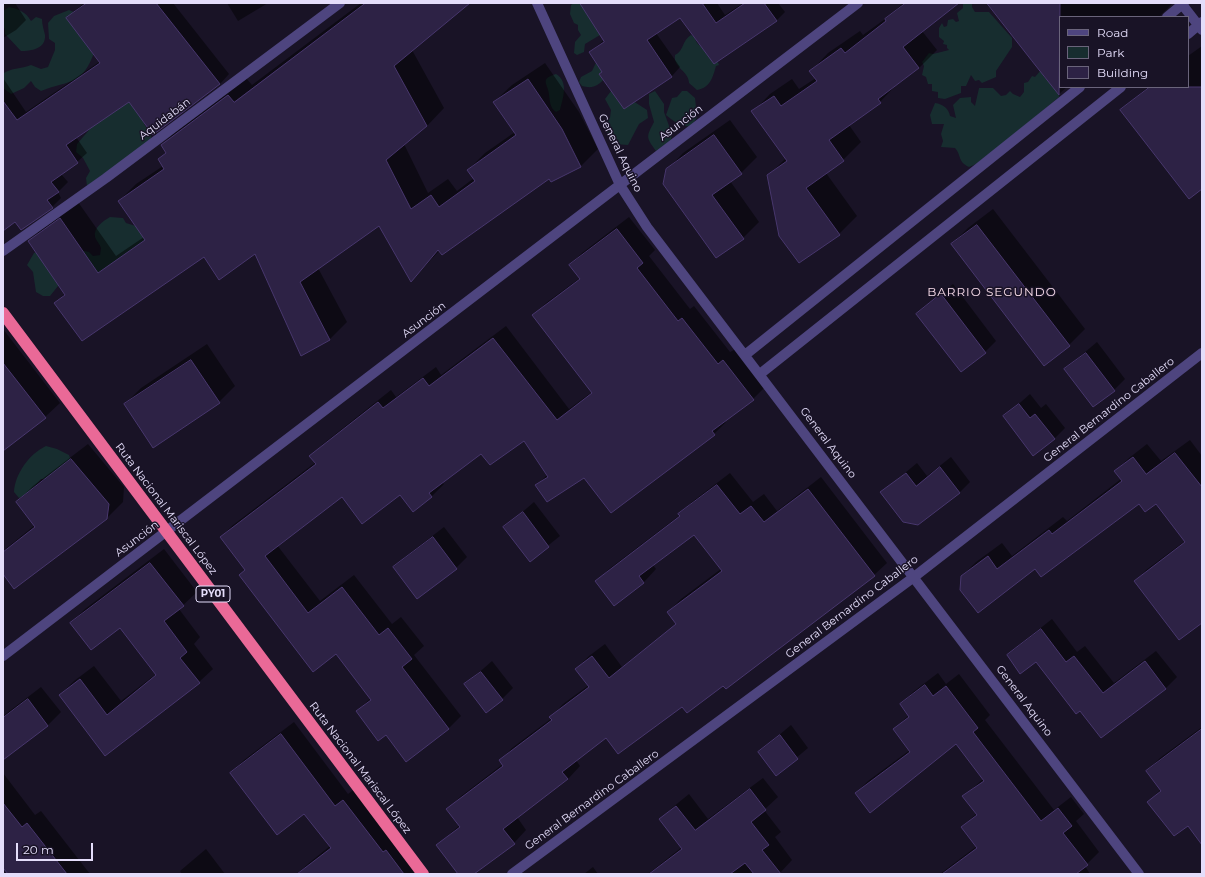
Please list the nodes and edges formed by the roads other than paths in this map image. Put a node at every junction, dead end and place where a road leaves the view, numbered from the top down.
1 (340, 3) edge
2 (537, 3) edge
3 (858, 3) edge
4 (1183, 4) edge
5 (1168, 16) edge
6 (1201, 26) edge
7 (1189, 33) edge
8 (1079, 88) edge
9 (1120, 88) edge
10 (620, 185) junction
11 (3, 251) edge
12 (3, 313) edge
13 (1202, 353) edge
14 (746, 355) junction
15 (760, 374) junction
16 (168, 531) junction
17 (914, 577) junction
18 (3, 656) edge
19 (423, 874) edge
20 (512, 874) edge
21 (1139, 874) edge

1 - 11 street, Aquidabán
2 - 10 street, General Aquino
3 - 10 street, Asunción
4 - 5 street
4 - 6 street
6 - 7 street
8 - 14 street
9 - 15 street
10 - 14 street, General Aquino
10 - 16 street, Asunción
12 - 16 highway, Ruta Nacional Mariscal López / PY01
13 - 17 street, General Bernardino Caballero
14 - 15 street, General Aquino
15 - 17 street, General Aquino
16 - 18 street, Asunción
16 - 19 highway, Ruta Nacional Mariscal López / PY01
17 - 20 street, General Bernardino Caballero
17 - 21 street, General Aquino

